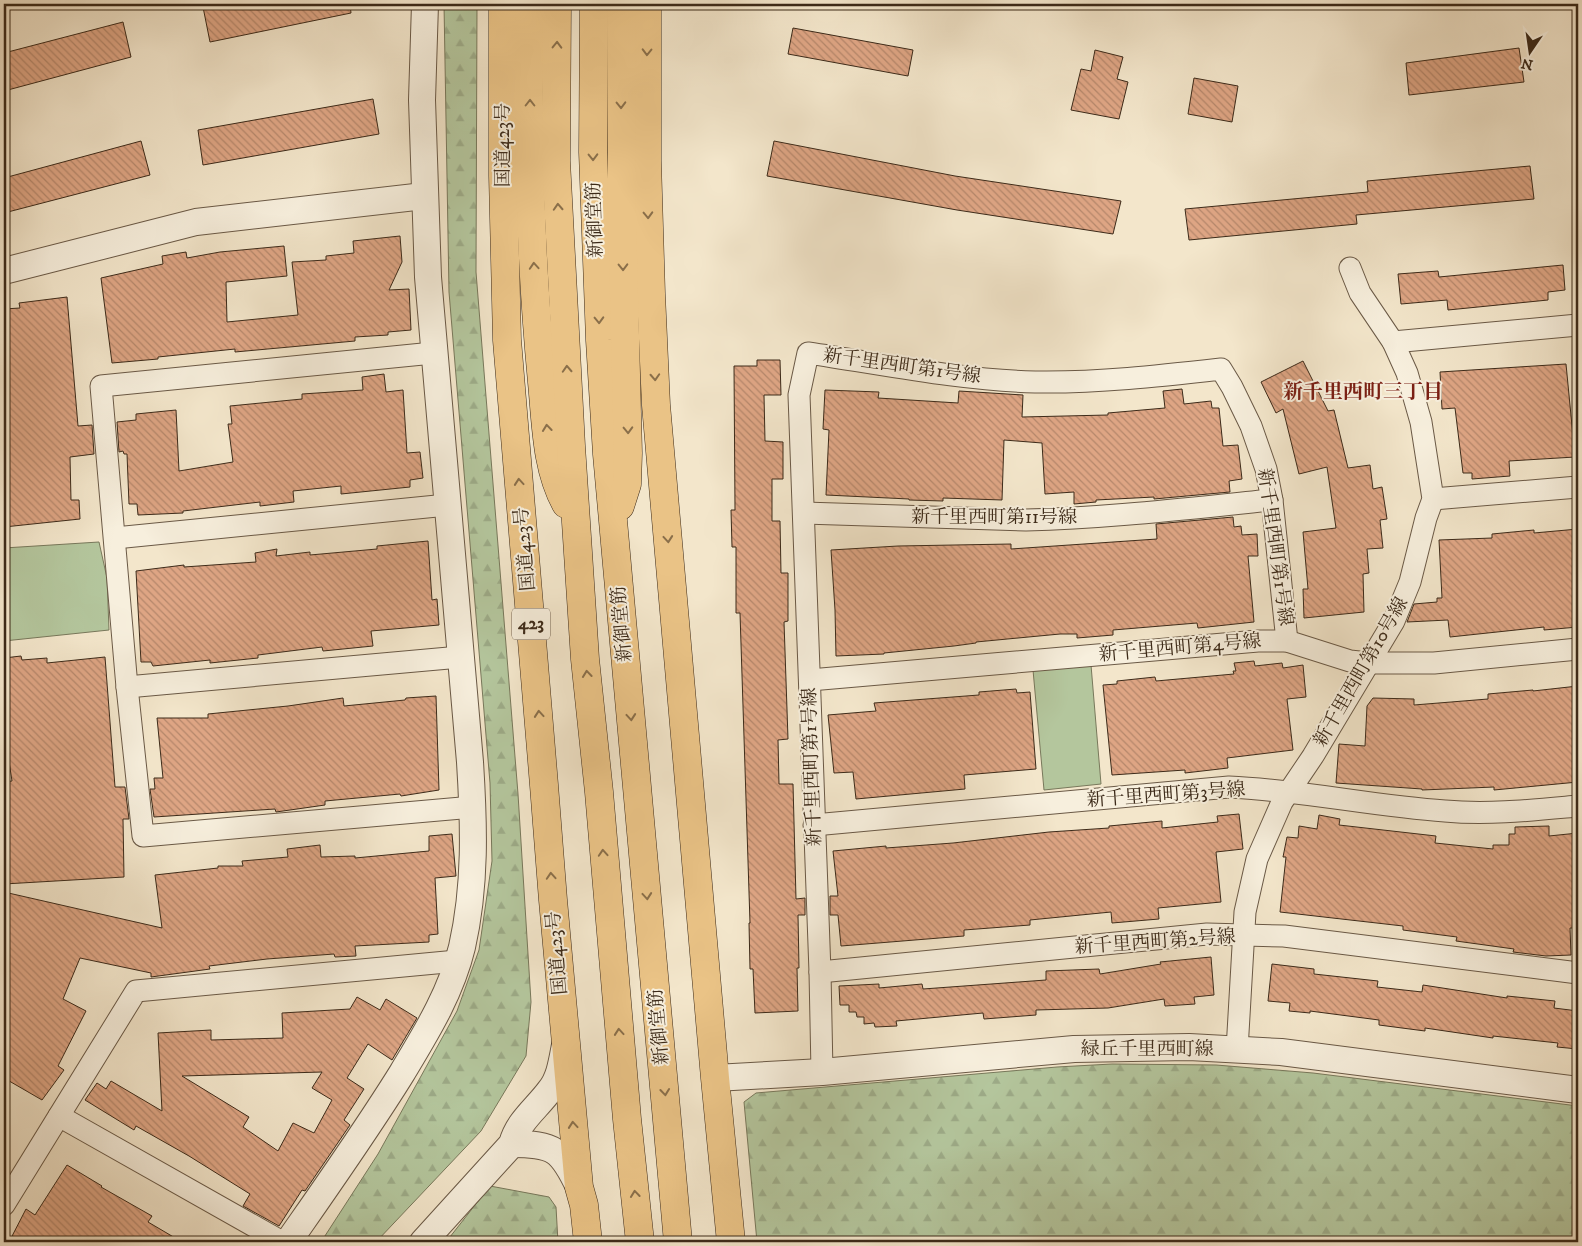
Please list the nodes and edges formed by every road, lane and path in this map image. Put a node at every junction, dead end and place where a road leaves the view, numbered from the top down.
1 (425, 4) edge
2 (503, 4) edge
3 (530, 4) edge
4 (557, 4) edge
5 (594, 4) edge
6 (622, 4) edge
7 (647, 4) edge
8 (424, 196) junction
9 (1350, 268) dead end
10 (4, 271) edge
11 (1578, 325) edge
12 (1393, 342) junction
13 (433, 352) junction
14 (1578, 486) edge
15 (1272, 500) junction
16 (1433, 500) junction
17 (447, 505) junction
18 (804, 513) junction
19 (577, 523) junction
20 (613, 529) junction
21 (116, 538) junction
22 (1287, 641) junction
23 (1578, 649) edge
24 (460, 657) junction
25 (1368, 663) junction
26 (810, 680) junction
27 (127, 688) junction
28 (1289, 791) junction
29 (1578, 806) edge
30 (473, 807) junction
31 (814, 825) junction
32 (1244, 935) junction
33 (457, 961) junction
34 (820, 972) junction
35 (1578, 973) edge
36 (565, 1042) junction
37 (1237, 1050) junction
38 (822, 1072) junction
39 (715, 1078) junction
40 (1578, 1090) edge
41 (59, 1116) junction
42 (512, 1144) junction
43 (579, 1187) junction
44 (4, 1205) edge
45 (282, 1242) edge
46 (288, 1242) edge
47 (423, 1242) edge
48 (588, 1242) edge
49 (640, 1242) edge
50 (678, 1242) edge
51 (731, 1242) edge

1 - 8 street
36 -> 2 highway, 国道423号 / 423
19 -> 3 highway
19 -> 4 highway, 新御堂筋
5 -> 20 highway, 新御堂筋
6 -> 20 highway
7 -> 39 highway
8 - 10 street
8 - 13 street
9 - 12 street, 新千里西町第10号線
11 - 12 street
12 - 16 street, 新千里西町第10号線
13 - 17 street
13 - 21 street
14 - 16 street
15 - 18 street, 新千里西町第11号線
15 - 18 street, 新千里西町第1号線
15 - 22 street, 新千里西町第1号線
16 - 25 street, 新千里西町第10号線
17 - 21 street
17 - 24 street
18 - 26 street, 新千里西町第1号線
49 -> 19 highway, 新御堂筋
20 -> 50 highway, 新御堂筋
21 - 27 street
22 - 25 street, 新千里西町第4号線
22 - 26 street, 新千里西町第4号線
23 - 25 street, 新千里西町第4号線
24 - 27 street
24 - 30 street
25 - 28 street, 新千里西町第10号線
26 - 31 street, 新千里西町第1号線
27 - 30 street
28 - 29 street, 新千里西町第3号線
28 - 31 street, 新千里西町第3号線
28 - 32 street, 新千里西町第10号線
30 - 33 street
31 - 34 street, 新千里西町第1号線
32 - 34 street, 新千里西町第2号線
32 - 35 street, 新千里西町第2号線
32 - 37 street, 新千里西町第10号線
33 - 41 street
33 - 46 street
34 - 38 street, 新千里西町第1号線
36 - 42 street
43 -> 36 highway, 国道423号 / 423
37 - 38 street, 緑丘千里西町線
37 - 40 street, 緑丘千里西町線
38 - 39 street, 緑丘千里西町線
39 - 51 highway
41 - 44 street
41 - 45 street
42 - 43 street
42 - 47 street
43 - 48 highway, 国道423号 / 423

